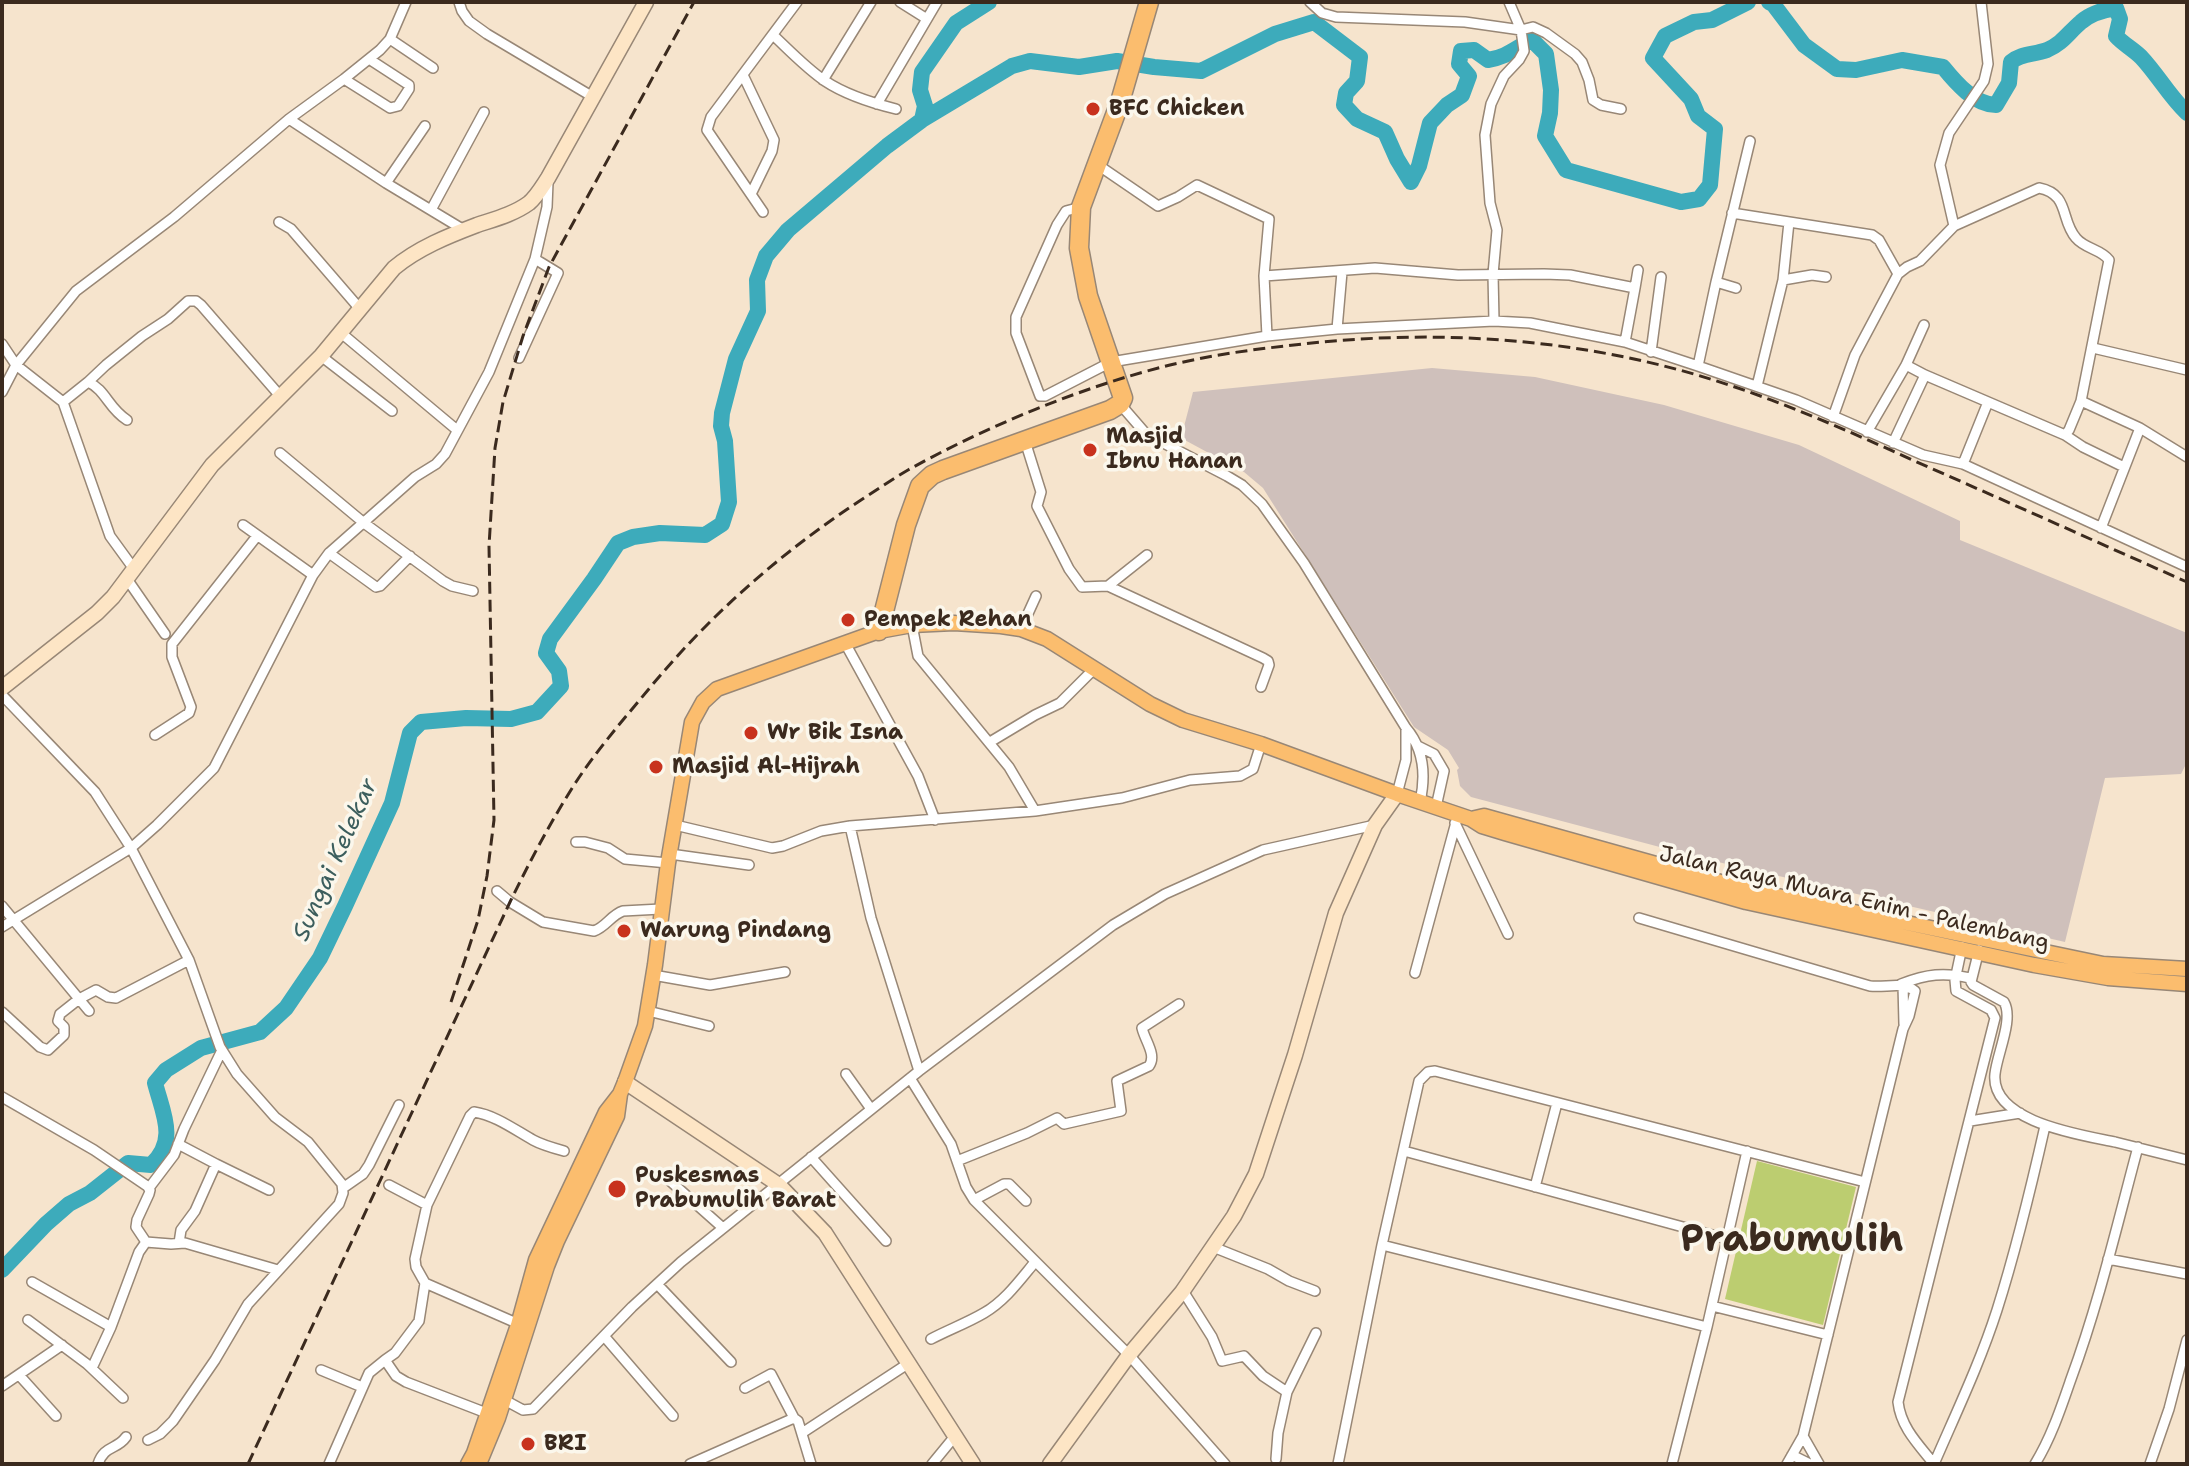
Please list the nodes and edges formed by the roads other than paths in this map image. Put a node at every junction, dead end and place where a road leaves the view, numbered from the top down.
1 (406, 2) edge
2 (459, 2) edge
3 (646, 2) edge
4 (797, 2) edge
5 (871, 2) edge
6 (900, 2) edge
7 (937, 2) edge
8 (1149, 2) edge
9 (1310, 2) edge
10 (1509, 2) edge
11 (1981, 2) edge
12 (927, 19) junction
13 (773, 35) junction
14 (1522, 35) junction
15 (390, 39) junction
16 (369, 59) junction
17 (433, 68) dead end
18 (743, 75) junction
19 (344, 79) junction
20 (823, 80) junction
21 (593, 97) junction
22 (877, 104) junction
23 (896, 109) dead end
24 (1621, 109) dead end
25 (484, 112) dead end
26 (289, 119) junction
27 (425, 126) dead end
28 (1750, 141) dead end
29 (1098, 165) junction
30 (548, 178) junction
31 (386, 183) junction
32 (751, 194) junction
33 (1081, 207) junction
34 (431, 210) junction
35 (763, 212) dead end
36 (1732, 213) junction
37 (279, 222) dead end
38 (1789, 222) junction
39 (1954, 226) junction
40 (464, 230) junction
41 (535, 259) junction
42 (1638, 270) dead end
43 (1342, 272) junction
44 (1493, 274) junction
45 (1898, 274) junction
46 (1264, 276) junction
47 (1661, 277) dead end
48 (1826, 277) dead end
49 (1783, 280) junction
50 (1716, 282) junction
51 (1635, 288) junction
52 (1736, 288) dead end
53 (360, 309) junction
54 (1494, 321) junction
55 (1924, 325) dead end
56 (1337, 329) junction
57 (340, 332) junction
58 (1267, 336) junction
59 (1625, 342) junction
60 (2, 344) edge
61 (2093, 348) junction
62 (1651, 352) junction
63 (321, 356) junction
64 (519, 358) dead end
65 (1111, 362) junction
66 (16, 365) junction
67 (1906, 365) junction
68 (1698, 366) junction
69 (2187, 370) edge
70 (6, 373) edge
71 (1925, 375) junction
72 (88, 382) junction
73 (1757, 386) junction
74 (2, 392) edge
75 (281, 397) junction
76 (2081, 401) junction
77 (63, 402) junction
78 (1988, 402) junction
79 (1120, 404) junction
80 (392, 411) dead end
81 (1833, 417) junction
82 (127, 420) dead end
83 (2140, 428) junction
84 (457, 430) junction
85 (1867, 432) junction
86 (2065, 435) junction
87 (1025, 441) junction
88 (1893, 443) junction
89 (280, 453) dead end
90 (2187, 457) edge
91 (1963, 464) junction
92 (2124, 467) junction
93 (364, 523) junction
94 (243, 525) dead end
95 (2101, 528) junction
96 (257, 536) junction
97 (329, 553) junction
98 (1147, 555) dead end
99 (410, 556) junction
100 (2187, 567) edge
101 (130, 574) junction
102 (313, 575) junction
103 (1108, 586) junction
104 (473, 591) dead end
105 (1036, 596) dead end
106 (912, 625) junction
107 (1021, 629) junction
108 (879, 631) junction
109 (165, 634) dead end
110 (845, 643) junction
111 (1095, 668) junction
112 (1261, 687) dead end
113 (2, 688) edge
114 (2, 695) edge
115 (1406, 728) junction
116 (155, 735) dead end
117 (990, 742) junction
118 (1261, 744) junction
119 (1418, 746) junction
120 (1397, 794) junction
121 (1420, 802) junction
122 (1436, 807) junction
123 (1035, 811) junction
124 (1462, 819) junction
125 (935, 820) junction
126 (675, 825) junction
127 (1375, 825) junction
128 (850, 826) junction
129 (576, 842) dead end
130 (131, 848) junction
131 (669, 859) junction
132 (749, 865) dead end
133 (497, 891) dead end
134 (2, 906) edge
135 (661, 909) junction
136 (1639, 918) dead end
137 (13, 920) junction
138 (2, 927) edge
139 (1508, 934) dead end
140 (1963, 942) junction
141 (1980, 946) junction
142 (189, 960) junction
143 (2187, 969) edge
144 (785, 972) dead end
145 (1415, 973) dead end
146 (653, 975) junction
147 (1956, 975) junction
148 (1970, 978) junction
149 (1902, 984) junction
150 (2187, 984) edge
151 (79, 999) junction
152 (1179, 1004) dead end
153 (89, 1011) dead end
154 (648, 1011) junction
155 (2, 1012) edge
156 (709, 1026) dead end
157 (221, 1048) junction
158 (919, 1071) junction
159 (846, 1074) dead end
160 (910, 1078) junction
161 (622, 1088) junction
162 (2, 1097) edge
163 (1557, 1103) junction
164 (399, 1105) dead end
165 (871, 1109) junction
166 (2020, 1113) junction
167 (1970, 1121) junction
168 (2045, 1126) junction
169 (178, 1144) junction
170 (2138, 1147) junction
171 (564, 1151) dead end
172 (1404, 1151) junction
173 (1747, 1151) junction
174 (811, 1157) junction
175 (2187, 1160) edge
176 (957, 1161) junction
177 (216, 1164) junction
178 (669, 1180) dead end
179 (1865, 1182) junction
180 (389, 1185) dead end
181 (779, 1185) junction
182 (1535, 1187) junction
183 (149, 1188) junction
184 (343, 1188) junction
185 (269, 1190) dead end
186 (974, 1200) junction
187 (1026, 1201) dead end
188 (427, 1205) junction
189 (723, 1228) junction
190 (1727, 1239) junction
191 (886, 1241) dead end
192 (146, 1242) junction
193 (179, 1243) junction
194 (1382, 1245) junction
195 (1213, 1247) junction
196 (2108, 1259) junction
197 (1035, 1262) junction
198 (278, 1270) junction
199 (2187, 1274) edge
200 (32, 1282) dead end
201 (425, 1283) junction
202 (657, 1284) junction
203 (1183, 1291) junction
204 (1315, 1291) dead end
205 (1712, 1306) junction
206 (28, 1320) dead end
207 (523, 1326) junction
208 (111, 1327) junction
209 (1707, 1327) junction
210 (1316, 1333) dead end
211 (1828, 1335) junction
212 (604, 1336) junction
213 (931, 1339) dead end
214 (2187, 1340) edge
215 (62, 1345) junction
216 (1129, 1355) junction
217 (385, 1360) junction
218 (731, 1362) dead end
219 (909, 1363) junction
220 (92, 1368) junction
221 (321, 1370) dead end
222 (19, 1375) junction
223 (2, 1386) edge
224 (362, 1387) junction
225 (745, 1388) dead end
226 (1287, 1392) junction
227 (499, 1397) junction
228 (123, 1398) dead end
229 (56, 1416) dead end
230 (493, 1416) junction
231 (673, 1416) dead end
232 (794, 1418) junction
233 (802, 1433) junction
234 (955, 1436) junction
235 (1803, 1436) junction
236 (126, 1437) dead end
237 (148, 1440) dead end
238 (1276, 1459) dead end
239 (1790, 1459) edge
240 (479, 1461) edge
241 (98, 1464) edge
242 (329, 1464) edge
243 (690, 1464) edge
244 (811, 1464) edge
245 (932, 1464) edge
246 (973, 1464) edge
247 (1050, 1464) edge
248 (1225, 1464) edge
249 (1338, 1464) edge
250 (1672, 1464) edge
251 (1810, 1464) edge
252 (1819, 1464) edge
253 (1934, 1464) edge
254 (2035, 1464) edge
255 (2150, 1464) edge

1 - 15 street
2 - 21 street
3 - 21 street
4 - 13 street
5 - 20 street
6 - 12 street
7 - 12 street
8 - 29 highway
9 - 14 street
10 - 14 street
11 - 39 street
12 - 22 street
13 - 18 street
13 - 20 street
14 - 24 street
14 - 44 street
15 - 16 street
15 - 17 street
16 - 19 street
16 - 19 street
18 - 32 street
18 - 32 street
19 - 26 street
20 - 22 street
21 - 30 street
22 - 23 street
25 - 34 street
26 - 31 street
26 - 66 street
27 - 31 street
28 - 36 street
29 - 33 highway
29 - 46 street
30 - 40 street
30 - 41 street
31 - 34 street
32 - 35 street
33 - 65 highway
33 - 65 street
34 - 40 street
36 - 38 street
36 - 50 street
37 - 53 street
38 - 45 street
38 - 49 street
39 - 45 street
39 - 61 street
40 - 53 street
41 - 64 street
41 - 84 street
42 - 51 street
43 - 44 street
43 - 46 street
43 - 56 street
44 - 51 street
44 - 54 street
45 - 81 street
46 - 58 street
47 - 62 street
48 - 49 street
49 - 73 street
50 - 52 street
50 - 68 street
51 - 59 street
53 - 57 street
54 - 56 street
54 - 59 street
55 - 67 street
56 - 58 street
57 - 63 street
57 - 84 street
58 - 65 street
59 - 62 street
60 - 66 street
61 - 69 street
61 - 76 street
62 - 68 street
63 - 75 street
63 - 80 street
65 - 79 highway
66 - 70 street
66 - 77 street
67 - 71 street
67 - 85 street
68 - 73 street
70 - 74 street
71 - 78 street
71 - 88 street
72 - 75 street
72 - 77 street
72 - 82 street
73 - 81 street
75 - 101 street
76 - 83 street
76 - 86 street
77 - 101 street
78 - 86 street
78 - 91 street
79 - 87 highway
79 - 115 street
81 - 85 street
83 - 90 street
83 - 92 street
84 - 93 street
85 - 88 street
86 - 92 street
87 - 103 street
87 - 108 highway
88 - 91 street
89 - 93 street
91 - 95 street
92 - 95 street
93 - 97 street
93 - 99 street
94 - 96 street
95 - 100 street
96 - 102 street
96 - 116 street
97 - 99 street
97 - 102 street
98 - 103 street
99 - 104 street
101 - 109 street
101 - 113 street
102 - 130 street
103 - 112 street
105 - 107 street
106 - 107 main road, Jalan Raya Muara Enim - Palembang
106 - 108 main road, Jalan Raya Muara Enim - Palembang
106 - 117 street
107 - 111 main road, Jalan Raya Muara Enim - Palembang
108 - 110 main road, Jalan Raya Muara Enim - Palembang
110 - 125 street
110 - 126 main road, Jalan Raya Muara Enim - Palembang
111 - 117 street
111 - 118 main road, Jalan Raya Muara Enim - Palembang
114 - 130 street
115 - 119 street
115 - 120 street
117 - 123 street
118 - 120 main road, Jalan Raya Muara Enim - Palembang
118 - 123 street
119 - 121 street
119 - 122 street
120 - 121 main road, Jalan Raya Muara Enim - Palembang
120 - 127 street
121 - 122 main road, Jalan Raya Muara Enim - Palembang
122 - 124 main road, Jalan Raya Muara Enim - Palembang
123 - 125 street
124 - 139 street
124 - 140 main road, Jalan Raya Muara Enim - Palembang
124 - 145 street
125 - 128 street
126 - 128 street
126 - 131 main road, Jalan Raya Muara Enim - Palembang
127 - 158 street
127 - 195 street
128 - 158 street
129 - 131 street
130 - 137 street
130 - 142 street
131 - 132 street
131 - 135 main road, Jalan Raya Muara Enim - Palembang
133 - 135 street
134 - 137 street
135 - 146 main road, Jalan Raya Muara Enim - Palembang
136 - 149 street
137 - 138 street
137 - 151 street
140 - 141 main road, Jalan Raya Muara Enim - Palembang
140 - 147 street
141 - 143 main road, Jalan Raya Muara Enim - Palembang
141 - 148 street
141 - 150 main road, Jalan Raya Muara Enim - Palembang
142 - 151 street
142 - 157 street
144 - 146 street
146 - 154 main road, Jalan Raya Muara Enim - Palembang
147 - 148 street
147 - 149 street
147 - 167 street
148 - 166 street
149 - 179 street
151 - 153 street
151 - 155 street
152 - 176 street
154 - 156 street
154 - 161 main road, Jalan Raya Muara Enim - Palembang
157 - 169 street
157 - 184 street
158 - 160 street
159 - 165 street
160 - 165 street
160 - 176 street
161 - 181 street
161 - 207 main road, Jalan Raya Muara Enim - Palembang
162 - 183 street
163 - 172 street
163 - 173 street
163 - 182 street
164 - 184 street
165 - 174 street
166 - 167 street
166 - 168 street
167 - 253 street
168 - 170 street
168 - 253 street
169 - 177 street
169 - 183 street
170 - 175 street
170 - 196 street
171 - 188 street
172 - 182 street
172 - 194 street
173 - 179 street
173 - 190 street
174 - 181 street
174 - 191 street
176 - 186 street
177 - 185 street
177 - 193 street
178 - 189 street
179 - 211 street
180 - 188 street
181 - 189 street
181 - 219 street
182 - 190 street
183 - 192 street
184 - 198 street
186 - 187 street
186 - 197 street
188 - 201 street
189 - 202 street
190 - 205 street
192 - 193 street
192 - 208 street
193 - 198 street
194 - 209 street
194 - 249 street
195 - 203 street
195 - 204 street
196 - 199 street
196 - 254 street
197 - 213 street
197 - 216 street
198 - 237 street
200 - 208 street
201 - 207 street
201 - 217 street
202 - 212 street
202 - 218 street
203 - 216 street
203 - 226 street
205 - 209 street
205 - 211 street
206 - 215 street
207 - 227 main road, Jalan Raya Muara Enim - Palembang
208 - 220 street
209 - 250 street
210 - 226 street
211 - 235 street
212 - 227 street
212 - 231 street
214 - 255 street
215 - 220 street
215 - 222 street
216 - 247 street
216 - 248 street
217 - 224 street
217 - 230 street
219 - 233 street
219 - 234 street
220 - 228 street
221 - 224 street
222 - 223 street
222 - 229 street
224 - 242 street
225 - 232 street
226 - 238 street
227 - 230 main road, Jalan Raya Muara Enim - Palembang
230 - 240 main road, Jalan Raya Muara Enim - Palembang
232 - 233 street
232 - 243 street
233 - 244 street
234 - 245 street
234 - 246 street
235 - 239 street
235 - 252 street
236 - 241 street
239 - 251 street

